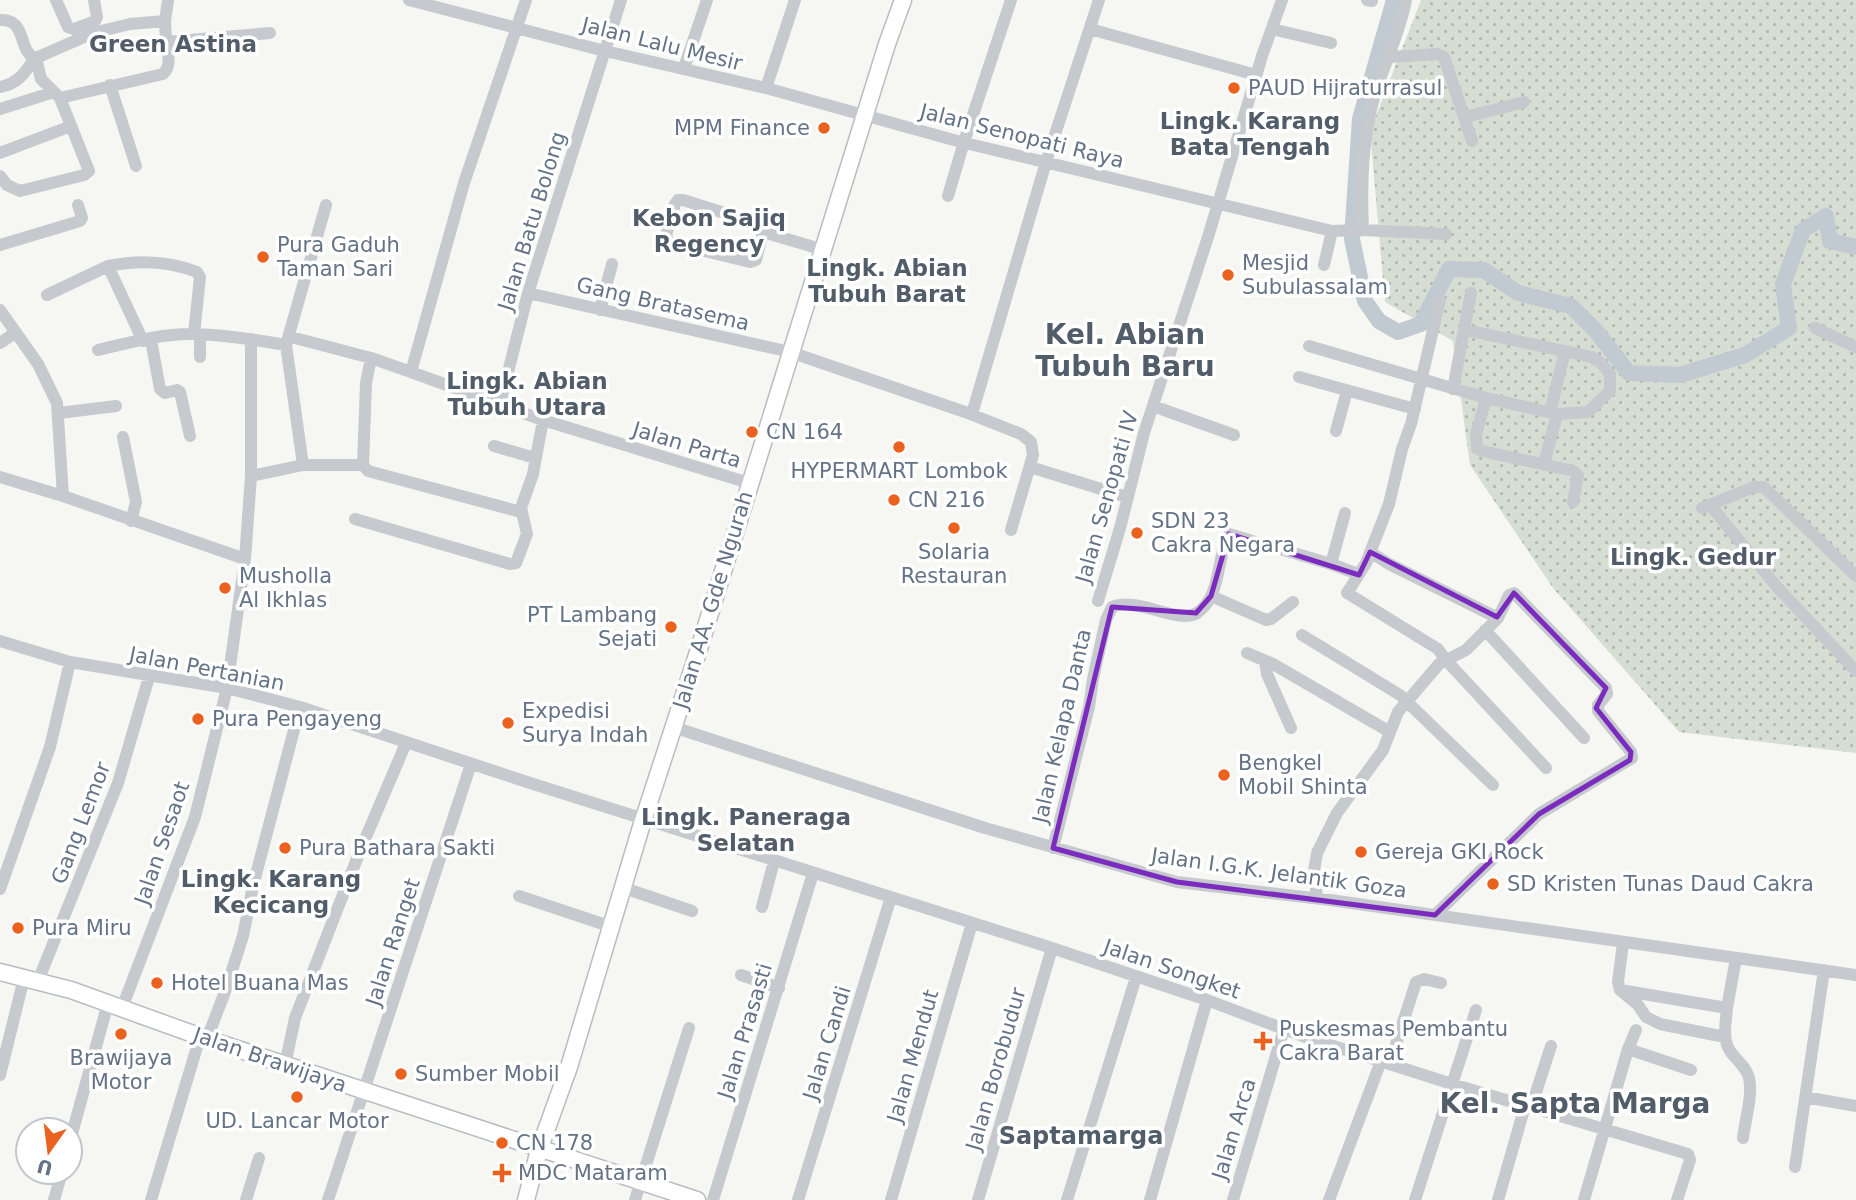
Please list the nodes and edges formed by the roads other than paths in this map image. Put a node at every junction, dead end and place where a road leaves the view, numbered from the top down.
1 (56, 0) edge
2 (94, 0) edge
3 (168, 0) edge
4 (409, 0) edge
5 (526, 0) edge
6 (621, 0) edge
7 (707, 0) edge
8 (796, 0) edge
9 (903, 0) edge
10 (1011, 0) edge
11 (1099, 0) edge
12 (1282, 0) edge
13 (1406, 0) edge
14 (0, 20) edge
15 (165, 21) junction
16 (517, 26) junction
17 (1090, 29) junction
18 (1272, 29) junction
19 (270, 33) dead end
20 (166, 42) junction
21 (1331, 43) dead end
22 (605, 51) junction
23 (1390, 57) junction
24 (35, 58) junction
25 (684, 68) junction
26 (1256, 75) junction
27 (110, 85) junction
28 (0, 87) edge
29 (766, 89) junction
30 (57, 95) junction
31 (1524, 102) dead end
32 (0, 109) edge
33 (865, 115) junction
34 (1465, 117) junction
35 (71, 126) junction
36 (1472, 141) dead end
37 (964, 142) junction
38 (0, 153) edge
39 (1046, 162) junction
40 (136, 166) dead end
41 (0, 176) edge
42 (948, 196) dead end
43 (1217, 203) junction
44 (78, 205) dead end
45 (326, 205) dead end
46 (1360, 230) junction
47 (1336, 231) junction
48 (763, 232) junction
49 (1446, 234) dead end
50 (0, 245) edge
51 (824, 250) junction
52 (612, 264) dead end
53 (1324, 265) dead end
54 (108, 266) junction
55 (528, 293) junction
56 (1471, 293) dead end
57 (47, 295) dead end
58 (1440, 300) dead end
59 (0, 310) edge
60 (600, 310) junction
61 (1815, 328) dead end
62 (1466, 330) junction
63 (15, 332) junction
64 (197, 334) junction
65 (251, 339) junction
66 (147, 340) junction
67 (288, 341) junction
68 (1854, 341) edge
69 (0, 343) edge
70 (1309, 346) dead end
71 (98, 350) dead end
72 (1565, 351) junction
73 (790, 352) junction
74 (200, 357) dead end
75 (372, 358) junction
76 (411, 372) junction
77 (1299, 377) dead end
78 (1421, 378) junction
79 (1453, 389) junction
80 (1347, 391) junction
81 (1486, 398) junction
82 (498, 403) junction
83 (116, 406) dead end
84 (1153, 406) junction
85 (1415, 409) junction
86 (59, 413) junction
87 (1553, 413) junction
88 (972, 414) junction
89 (543, 420) junction
90 (1336, 431) dead end
91 (1234, 435) dead end
92 (123, 436) dead end
93 (190, 436) dead end
94 (494, 446) dead end
95 (535, 457) junction
96 (1544, 464) junction
97 (303, 465) junction
98 (363, 465) junction
99 (1030, 467) junction
100 (251, 476) junction
101 (0, 477) edge
102 (749, 483) junction
103 (64, 496) junction
104 (1127, 497) junction
105 (1573, 502) dead end
106 (521, 512) junction
107 (1345, 513) dead end
108 (355, 519) dead end
109 (131, 520) junction
110 (1011, 530) dead end
111 (1370, 552) junction
112 (245, 559) junction
113 (1331, 564) junction
114 (1359, 575) junction
115 (1856, 576) edge
116 (1212, 596) junction
117 (1098, 601) dead end
118 (1293, 602) dead end
119 (1498, 618) junction
120 (1485, 630) junction
121 (1302, 635) dead end
122 (0, 641) edge
123 (1247, 653) dead end
124 (1445, 659) junction
125 (1265, 661) junction
126 (71, 662) junction
127 (1856, 671) edge
128 (149, 677) junction
129 (227, 688) junction
130 (1406, 702) junction
131 (300, 707) junction
132 (673, 727) junction
133 (1291, 728) dead end
134 (1390, 732) junction
135 (1584, 738) dead end
136 (406, 743) junction
137 (471, 764) junction
138 (1546, 768) dead end
139 (1493, 785) dead end
140 (644, 818) junction
141 (1053, 848) junction
142 (774, 861) junction
143 (813, 873) junction
144 (624, 888) junction
145 (0, 889) edge
146 (519, 896) dead end
147 (891, 897) junction
148 (1317, 898) junction
149 (762, 907) dead end
150 (692, 911) dead end
151 (1435, 915) junction
152 (972, 923) junction
153 (612, 927) junction
154 (1623, 943) junction
155 (1052, 948) junction
156 (1736, 958) junction
157 (1824, 970) junction
158 (0, 972) edge
159 (740, 975) dead end
160 (1856, 975) edge
161 (1136, 977) junction
162 (31, 979) junction
163 (1441, 983) dead end
164 (779, 988) junction
165 (1620, 990) junction
166 (1207, 1000) junction
167 (115, 1005) junction
168 (1727, 1008) junction
169 (1476, 1010) dead end
170 (690, 1028) dead end
171 (1636, 1030) dead end
172 (1288, 1031) junction
173 (1725, 1037) junction
174 (204, 1038) junction
175 (1551, 1046) dead end
176 (1628, 1049) junction
177 (1386, 1062) junction
178 (285, 1065) junction
179 (1691, 1070) dead end
180 (0, 1075) edge
181 (1452, 1084) junction
182 (364, 1091) junction
183 (1805, 1097) junction
184 (1856, 1106) edge
185 (1528, 1107) junction
186 (78, 1116) edge
187 (1605, 1129) junction
188 (1743, 1139) dead end
189 (539, 1150) junction
190 (259, 1158) dead end
191 (1795, 1167) dead end
192 (641, 1181) junction
193 (332, 1199) edge
194 (151, 1200) edge
195 (246, 1200) edge
196 (526, 1200) edge
197 (635, 1200) edge
198 (697, 1200) edge
199 (713, 1200) edge
200 (798, 1200) edge
201 (891, 1200) edge
202 (978, 1200) edge
203 (1067, 1200) edge
204 (1150, 1200) edge
205 (1233, 1200) edge
206 (1329, 1200) edge
207 (1415, 1200) edge
208 (1498, 1200) edge
209 (1584, 1200) edge
210 (1677, 1200) edge

1 - 2 street
3 - 15 street
4 - 16 street, Jalan Lalu Mesir
5 - 16 street
6 - 22 street, Jalan Batu Bolong
7 - 25 street
8 - 29 street
9 - 33 main road, Jalan AA. Gde Ngurah
10 - 37 street
11 - 17 street
12 - 18 street, Jalan Senopati IV
13 - 23 street
14 - 24 street
15 - 20 street
15 - 24 street
16 - 22 street, Jalan Lalu Mesir
16 - 76 street
17 - 26 street
17 - 39 street
18 - 21 street
18 - 26 street, Jalan Senopati IV
19 - 20 street
20 - 27 street
22 - 25 street, Jalan Lalu Mesir
22 - 55 street, Jalan Batu Bolong
23 - 34 street
23 - 46 street
24 - 28 street
24 - 30 street
25 - 29 street, Jalan Lalu Mesir
26 - 43 street, Jalan Senopati IV
27 - 30 street
27 - 40 street
29 - 33 street, Jalan Lalu Mesir
30 - 32 street
30 - 35 street
31 - 34 street
33 - 37 street, Jalan Senopati Raya
33 - 51 main road, Jalan AA. Gde Ngurah
34 - 36 street
35 - 38 street
35 - 41 street
37 - 39 street, Jalan Senopati Raya
37 - 42 street
39 - 43 street, Jalan Senopati Raya
39 - 88 street
43 - 47 street, Jalan Senopati Raya
43 - 84 street, Jalan Senopati IV
44 - 50 street
45 - 67 street
46 - 47 street, Jalan Senopati Raya
46 - 49 street, Jalan Senopati Raya
47 - 53 street
48 - 48 street
48 - 51 street
51 - 73 main road, Jalan AA. Gde Ngurah
52 - 60 street
54 - 57 street
54 - 64 street
54 - 66 street
55 - 60 street, Gang Bratasema
55 - 82 street, Jalan Batu Bolong
56 - 62 street
58 - 78 street
59 - 63 street
60 - 73 street, Gang Bratasema
61 - 68 street
62 - 72 street
62 - 79 street
63 - 69 street
63 - 86 street
64 - 65 street, Jalan Parta
64 - 66 street, Jalan Parta
64 - 74 street
65 - 67 street, Jalan Parta
65 - 100 street, Jalan Sesaot
66 - 71 street, Jalan Parta
66 - 93 street
67 - 75 street, Jalan Parta
67 - 97 street
70 - 78 street
72 - 87 street
72 - 87 street
73 - 88 street, Gang Bratasema
73 - 102 main road, Jalan AA. Gde Ngurah
75 - 76 street, Jalan Parta
75 - 98 street
76 - 82 street, Jalan Parta
77 - 80 street
78 - 79 street
78 - 85 street
79 - 81 street
80 - 85 street
80 - 90 street
81 - 87 street
81 - 96 street
82 - 89 street, Jalan Parta
83 - 86 street
84 - 91 street
84 - 104 street, Jalan Senopati IV
85 - 111 street
86 - 103 street
87 - 96 street
88 - 99 street, Gang Bratasema
89 - 95 street
89 - 102 street, Jalan Parta
92 - 109 street
94 - 95 street
95 - 106 street
96 - 105 street
97 - 98 street
97 - 100 street
98 - 106 street
99 - 104 street
99 - 110 street
100 - 112 street, Jalan Sesaot
101 - 103 street
102 - 132 main road, Jalan AA. Gde Ngurah
103 - 109 street
104 - 117 street, Jalan Senopati IV
106 - 108 street
107 - 113 street
109 - 112 street
111 - 114 street
111 - 119 street
112 - 129 street, Jalan Sesaot
113 - 114 street
113 - 116 street
114 - 124 street
115 - 127 street
116 - 118 street
116 - 141 street, Jalan Kelapa Danta
119 - 120 street
119 - 151 street
120 - 124 street
120 - 135 street
121 - 130 street
122 - 126 street, Jalan Pertanian
123 - 125 street
124 - 130 street
124 - 138 street
125 - 133 street
125 - 134 street
126 - 128 street, Jalan Pertanian
126 - 145 street
128 - 129 street, Jalan Pertanian
128 - 162 street, Gang Lemor
129 - 131 street, Jalan Pertanian
129 - 167 street, Jalan Sesaot
130 - 134 street
130 - 139 street
131 - 136 street, Jalan Pertanian
131 - 174 street
132 - 140 main road, Jalan AA. Gde Ngurah
132 - 141 street, Jalan I.G.K. Jelantik Goza
134 - 148 street
136 - 137 street, Jalan Pertanian
136 - 178 street
137 - 140 street, Jalan Pertanian
137 - 182 street, Jalan Ranget
140 - 142 street, Jalan Songket
140 - 144 main road, Jalan AA. Gde Ngurah
141 - 148 street, Jalan I.G.K. Jelantik Goza
142 - 143 street, Jalan Songket
142 - 149 street
143 - 147 street, Jalan Songket
143 - 164 street, Jalan Prasasti
144 - 150 street
144 - 153 main road, Jalan AA. Gde Ngurah
146 - 153 street
147 - 152 street, Jalan Songket
147 - 200 street, Jalan Candi
148 - 151 street, Jalan I.G.K. Jelantik Goza
151 - 154 street, Jalan I.G.K. Jelantik Goza
152 - 155 street, Jalan Songket
152 - 201 street, Jalan Mendut
153 - 189 main road, Jalan AA. Gde Ngurah
154 - 156 street, Jalan I.G.K. Jelantik Goza
154 - 165 street
155 - 161 street, Jalan Songket
155 - 202 street, Jalan Borobudur
156 - 157 street, Jalan I.G.K. Jelantik Goza
156 - 168 street
157 - 160 street, Jalan I.G.K. Jelantik Goza
157 - 183 street
158 - 162 main road, Jalan Brawijaya
159 - 164 street
161 - 166 street, Jalan Songket
161 - 203 street
162 - 167 main road, Jalan Brawijaya
162 - 180 street, Gang Lemor
163 - 177 street
164 - 199 street, Jalan Prasasti
165 - 168 street
165 - 173 street
166 - 172 street, Jalan Songket
166 - 204 street
167 - 174 main road, Jalan Brawijaya
167 - 186 street, Jalan Sesaot
168 - 173 street
169 - 181 street
170 - 192 street
171 - 176 street
172 - 177 street, Jalan Songket
172 - 205 street, Jalan Arca
173 - 188 street
174 - 178 main road, Jalan Brawijaya
174 - 194 street
175 - 185 street
176 - 179 street
176 - 187 street
177 - 181 street, Jalan Songket
177 - 206 street
178 - 182 main road, Jalan Brawijaya
181 - 185 street, Jalan Songket
181 - 207 street
182 - 189 main road, Jalan Brawijaya
182 - 193 street, Jalan Ranget
183 - 184 street
183 - 191 street
185 - 187 street, Jalan Songket
185 - 208 street
187 - 209 street
187 - 210 street, Jalan Songket
189 - 192 main road, Jalan Brawijaya
189 - 196 main road, Jalan AA. Gde Ngurah
190 - 195 street
192 - 197 street
192 - 198 main road, Jalan Brawijaya

